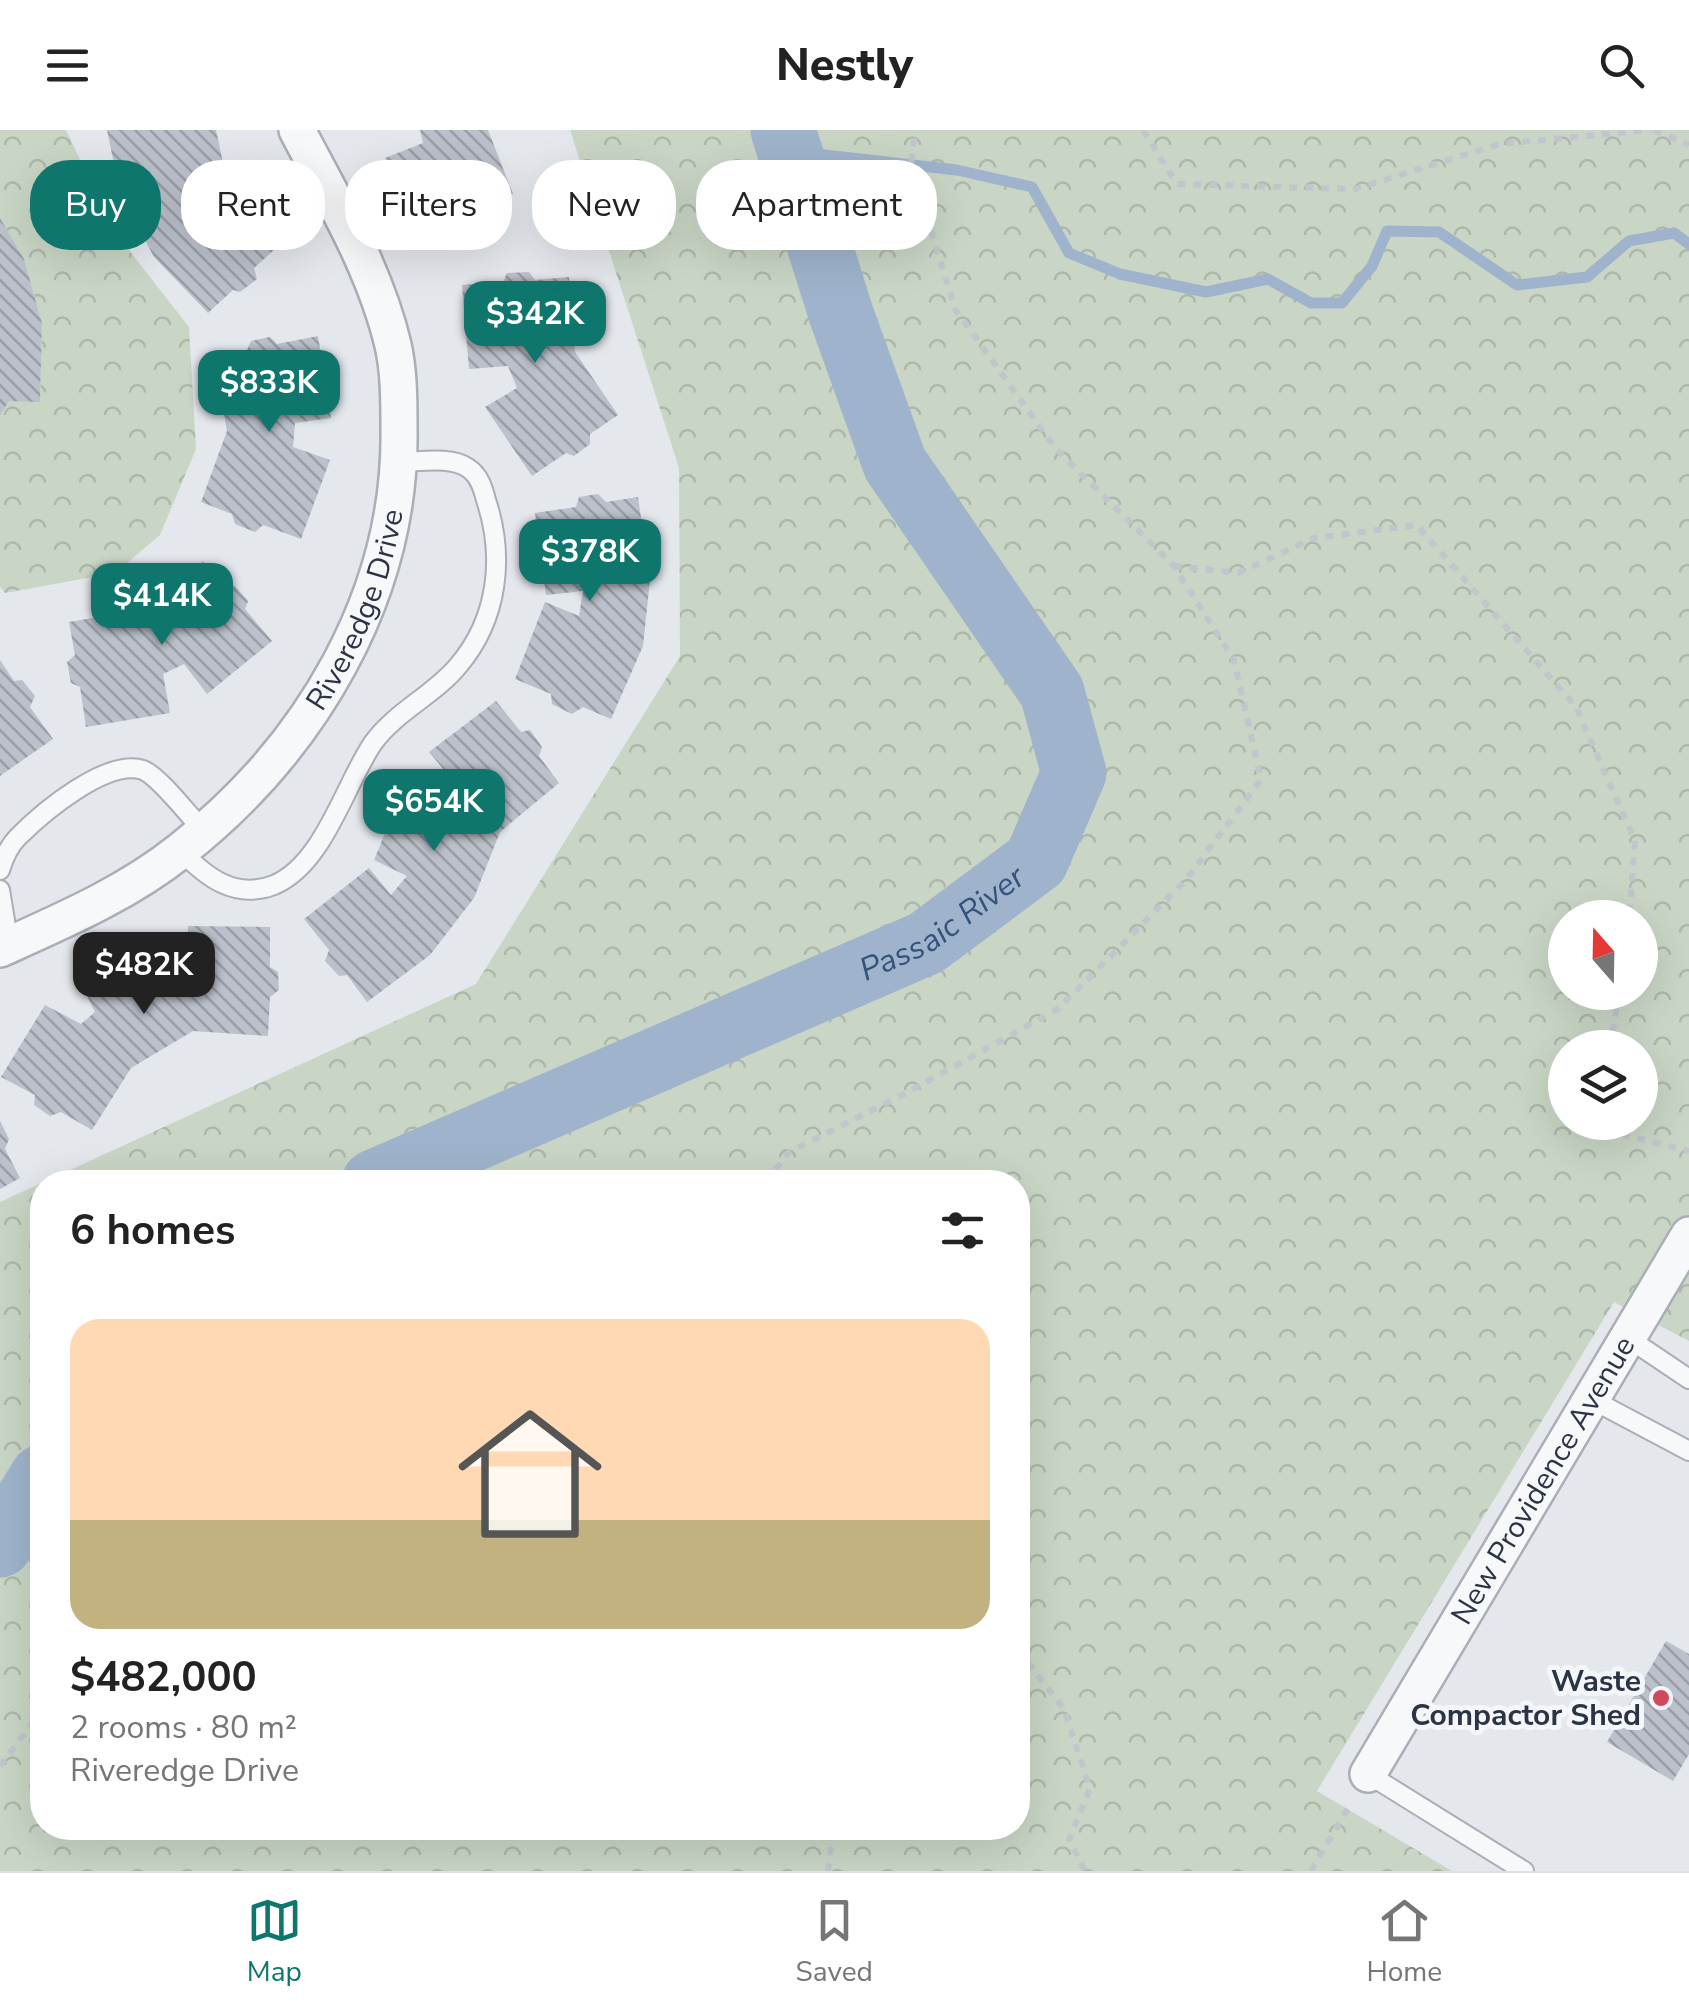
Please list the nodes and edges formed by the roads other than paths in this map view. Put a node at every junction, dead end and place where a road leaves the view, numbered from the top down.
1 (298, 130) edge
2 (400, 462) junction
3 (192, 840) junction
4 (0, 870) edge
5 (0, 890) edge
6 (5, 947) edge
7 (1689, 1235) edge
8 (1628, 1338) junction
9 (1689, 1379) edge
10 (1591, 1399) junction
11 (1689, 1451) edge
12 (1368, 1774) joint
13 (1524, 1871) edge

1 - 2 street, Riveredge Drive
2 - 3 street, Riveredge Drive
2 - 3 lane
3 - 4 lane
3 - 6 street, Riveredge Drive
5 - 6 lane
7 - 8 street, New Providence Avenue
8 - 9 lane
8 - 10 street, New Providence Avenue
10 - 11 lane
10 - 12 street, New Providence Avenue
12 - 13 lane

